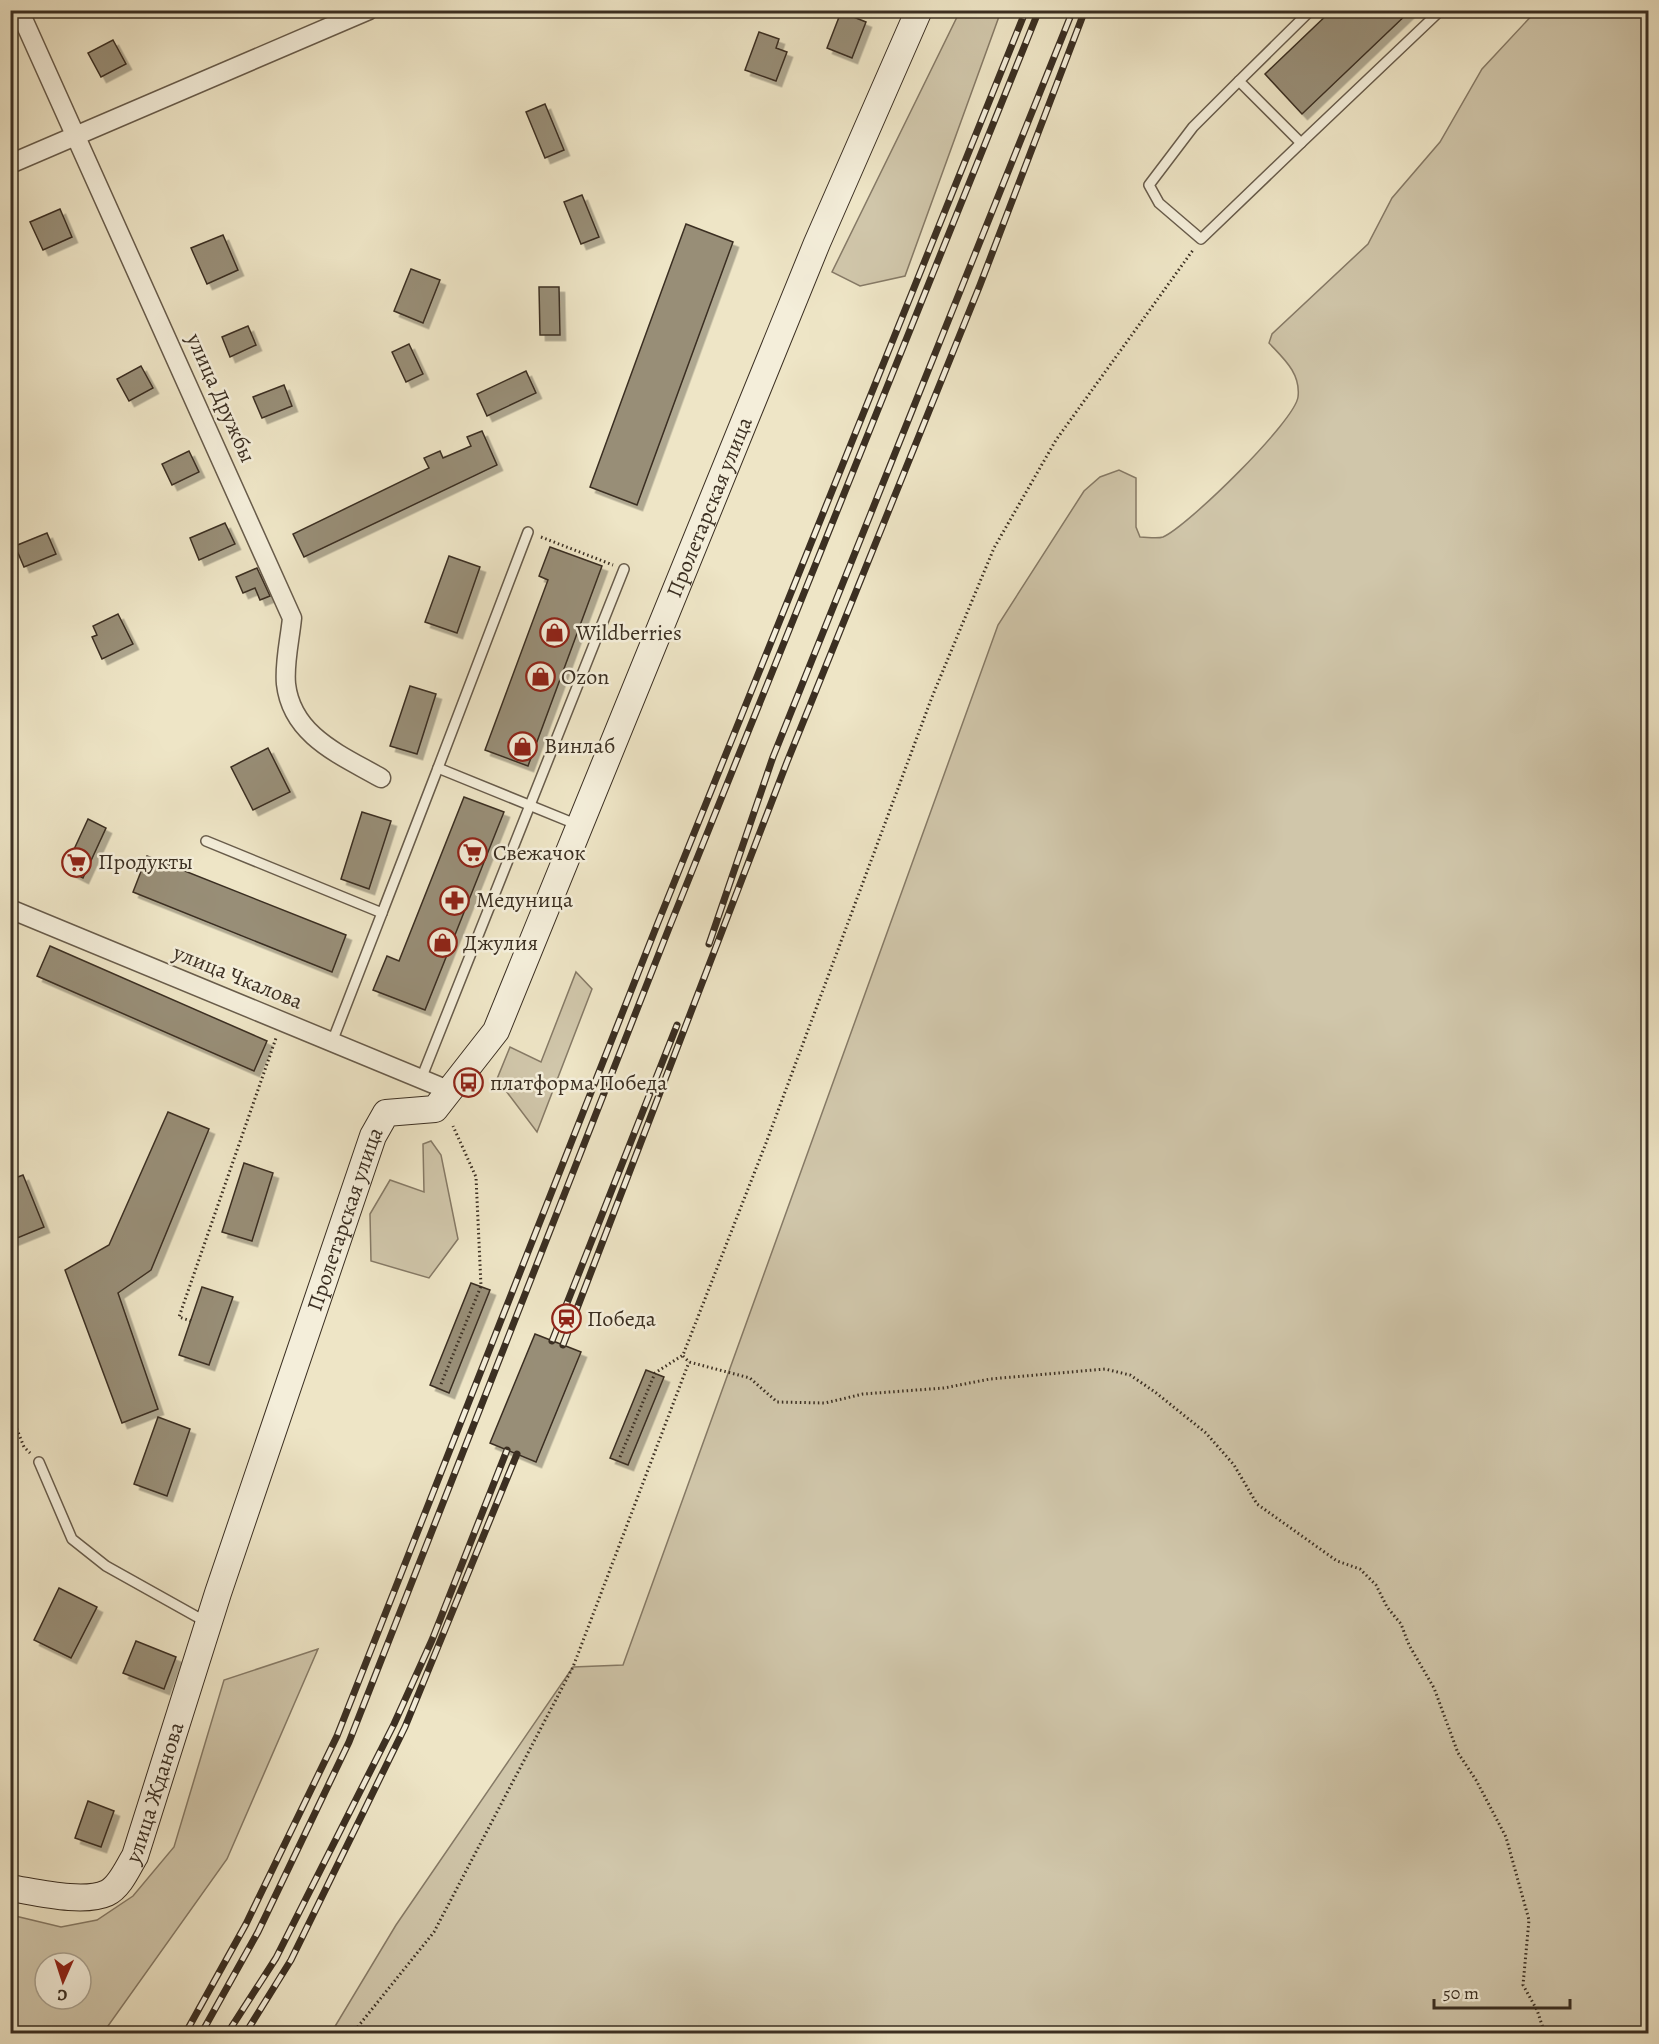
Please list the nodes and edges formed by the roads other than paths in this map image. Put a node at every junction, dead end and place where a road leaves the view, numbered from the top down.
1 (20, 10) edge
2 (369, 10) edge
3 (920, 10) edge
4 (1311, 10) edge
5 (1441, 10) edge
6 (1239, 81) junction
7 (77, 135) junction
8 (1301, 143) junction
9 (10, 164) edge
10 (528, 532) road end
11 (624, 569) road end
12 (438, 768) junction
13 (381, 778) dead end
14 (530, 805) junction
15 (580, 825) junction
16 (206, 841) dead end
17 (10, 909) edge
18 (382, 914) junction
19 (332, 1042) junction
20 (422, 1079) junction
21 (448, 1090) junction
22 (39, 1462) road end
23 (218, 1593) joint
24 (208, 1623) junction
25 (10, 1888) edge

1 - 7 street, улица Дружбы
2 - 7 street
3 - 15 main road, Пролетарская улица
4 - 6 lane
5 - 8 lane
6 - 8 lane
6 - 8 lane
7 - 9 street
7 - 13 street, улица Дружбы
10 - 12 lane
11 - 14 lane
12 - 14 lane
12 - 18 lane
14 - 15 lane
14 - 20 lane
15 - 21 main road, Пролетарская улица
16 - 18 lane
17 - 19 street, улица Чкалова
18 - 19 lane
19 - 20 street, улица Чкалова
20 - 21 street, улица Чкалова
21 - 23 main road, Пролетарская улица
22 - 24 lane
23 - 24 main road, улица Жданова
24 - 25 main road, улица Жданова

